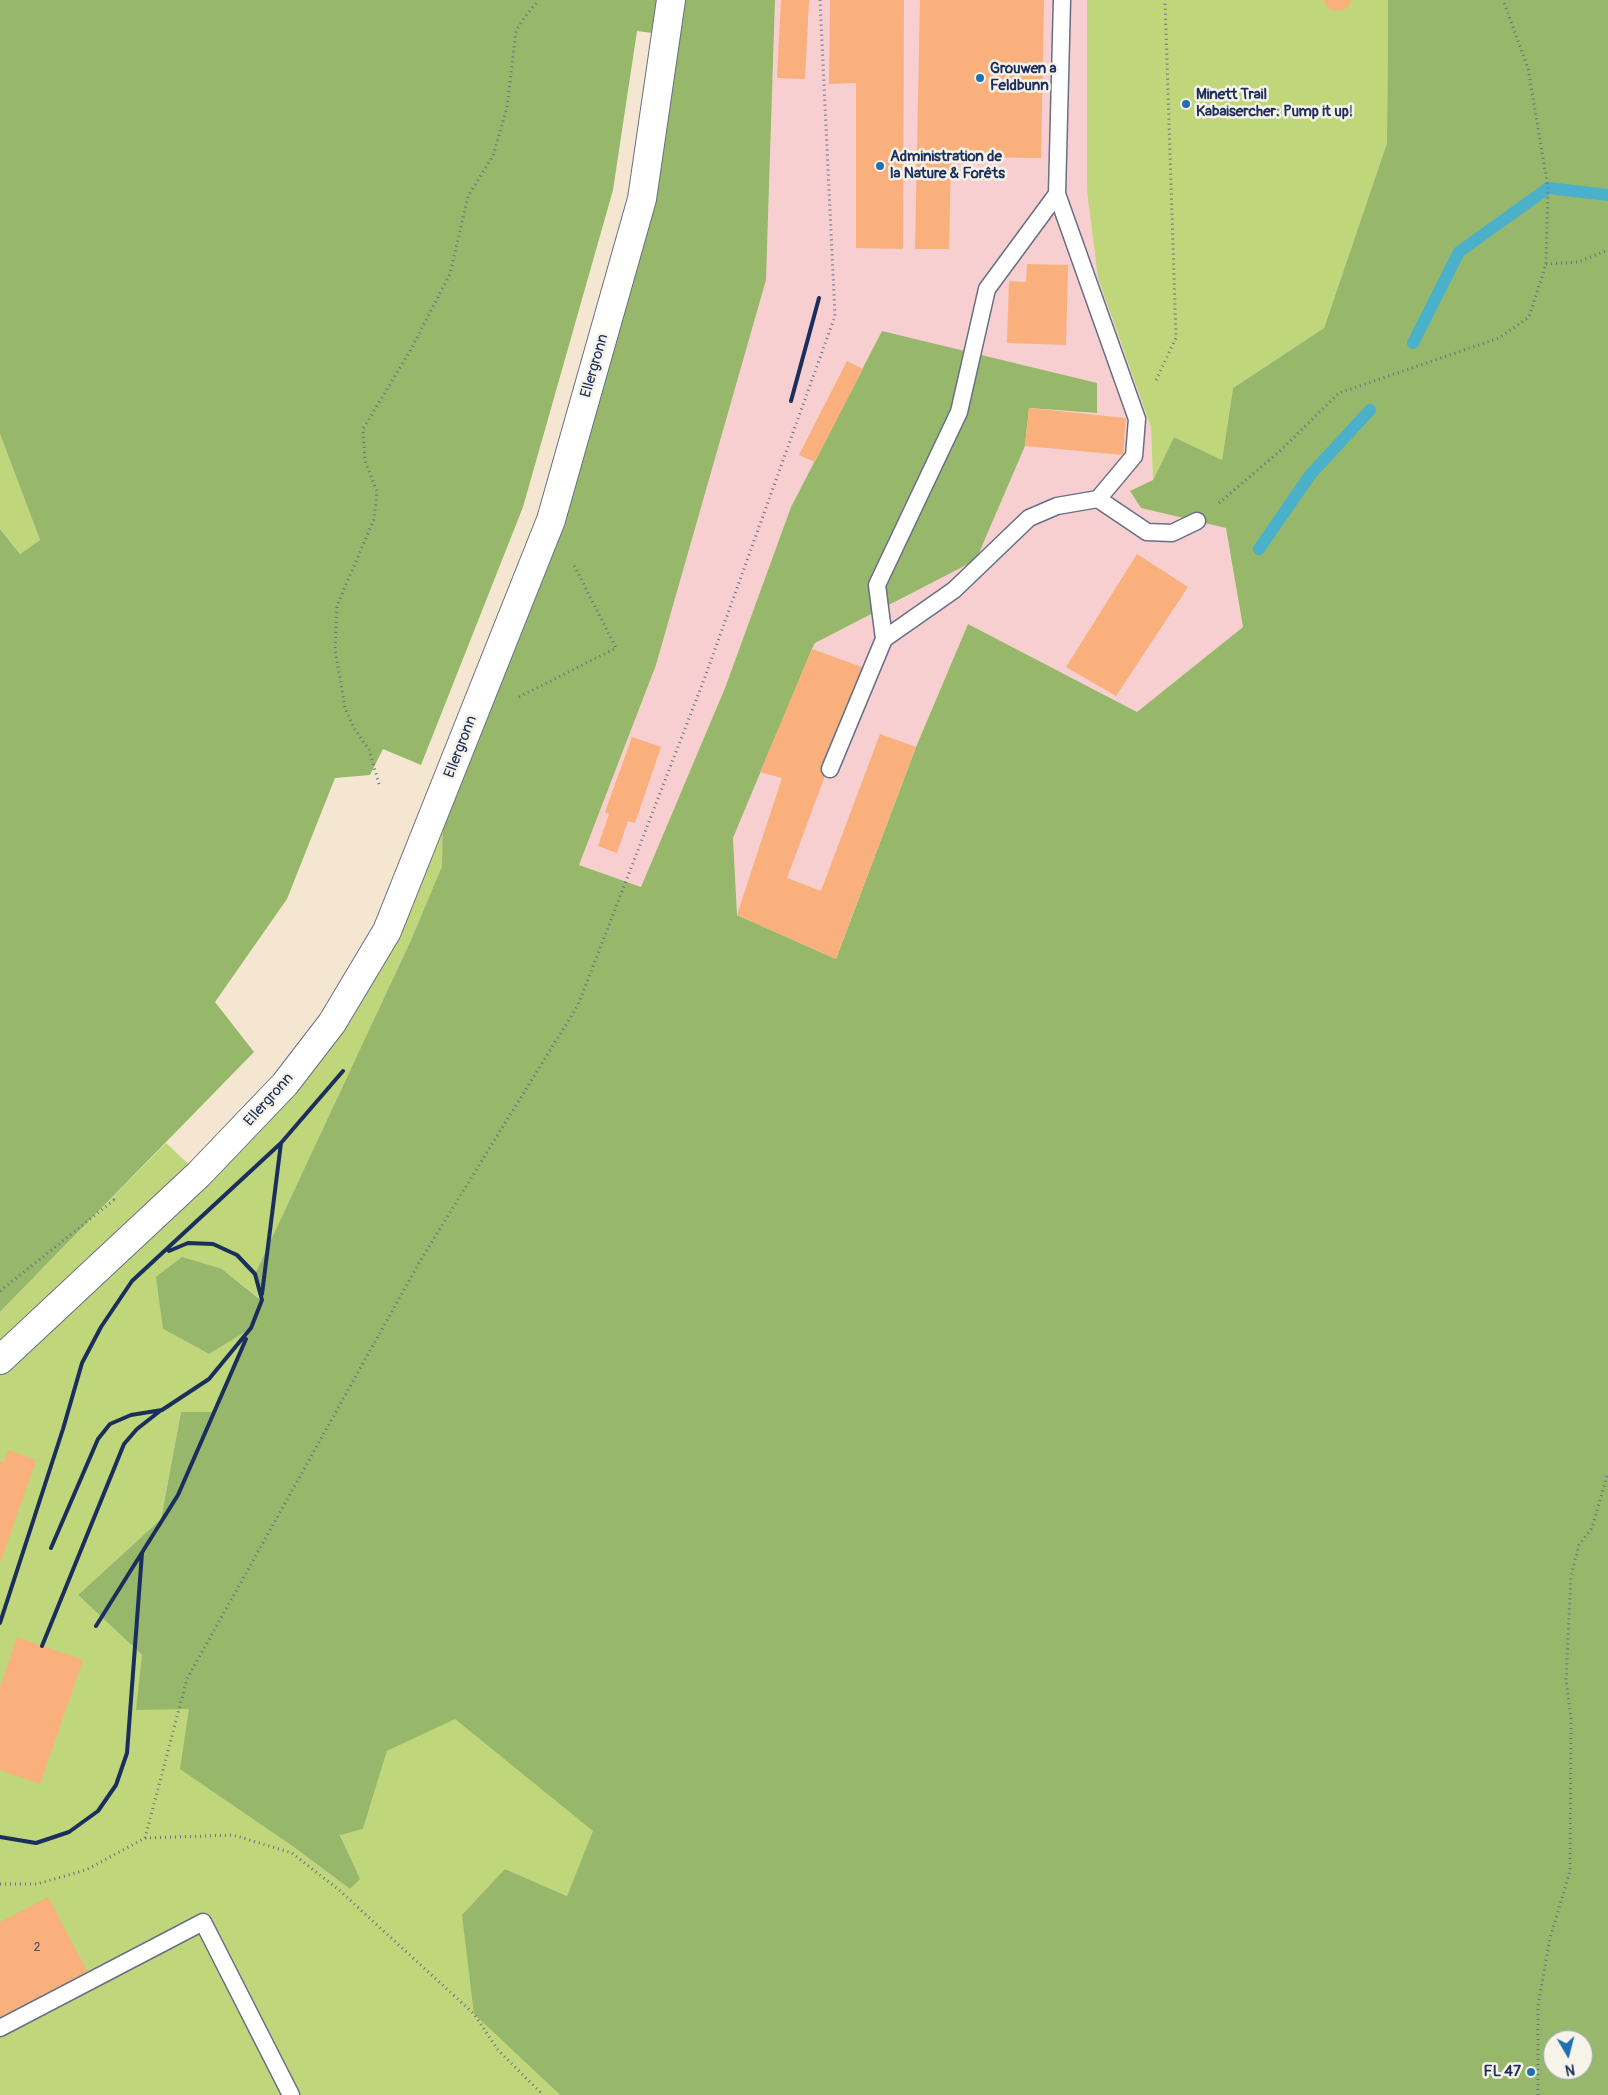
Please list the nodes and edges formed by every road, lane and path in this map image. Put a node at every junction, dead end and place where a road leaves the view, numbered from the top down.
1 (540, 0) edge
2 (672, 0) edge
3 (820, 0) edge
4 (1062, 0) edge
5 (1165, 0) edge
6 (1503, 0) edge
7 (1057, 194) junction
8 (1608, 250) edge
9 (1546, 264) junction
10 (1137, 419) junction
11 (1098, 499) junction
12 (552, 520) junction
13 (1197, 521) joint
14 (884, 639) junction
15 (471, 720) junction
16 (830, 769) dead end
17 (379, 784) dead end
18 (141, 1228) junction
19 (0, 1291) edge
20 (0, 1360) edge
21 (1608, 1472) edge
22 (145, 1838) junction
23 (0, 1884) edge
24 (0, 2028) edge
25 (291, 2095) edge
26 (543, 2095) edge
27 (1538, 2095) edge

1 - 17 path
2 - 12 street, Ellergronn
3 - 22 path
4 - 7 lane
5 - 10 path
6 - 9 path
7 - 10 lane
7 - 14 lane
8 - 9 path
9 - 13 path
10 - 11 lane
11 - 13 lane
11 - 14 lane
12 - 15 street, Ellergronn
12 - 15 path
14 - 16 lane
15 - 18 street, Ellergronn
18 - 19 path
18 - 20 street, Ellergronn
21 - 27 path
22 - 23 path
22 - 26 path
24 - 25 lane

